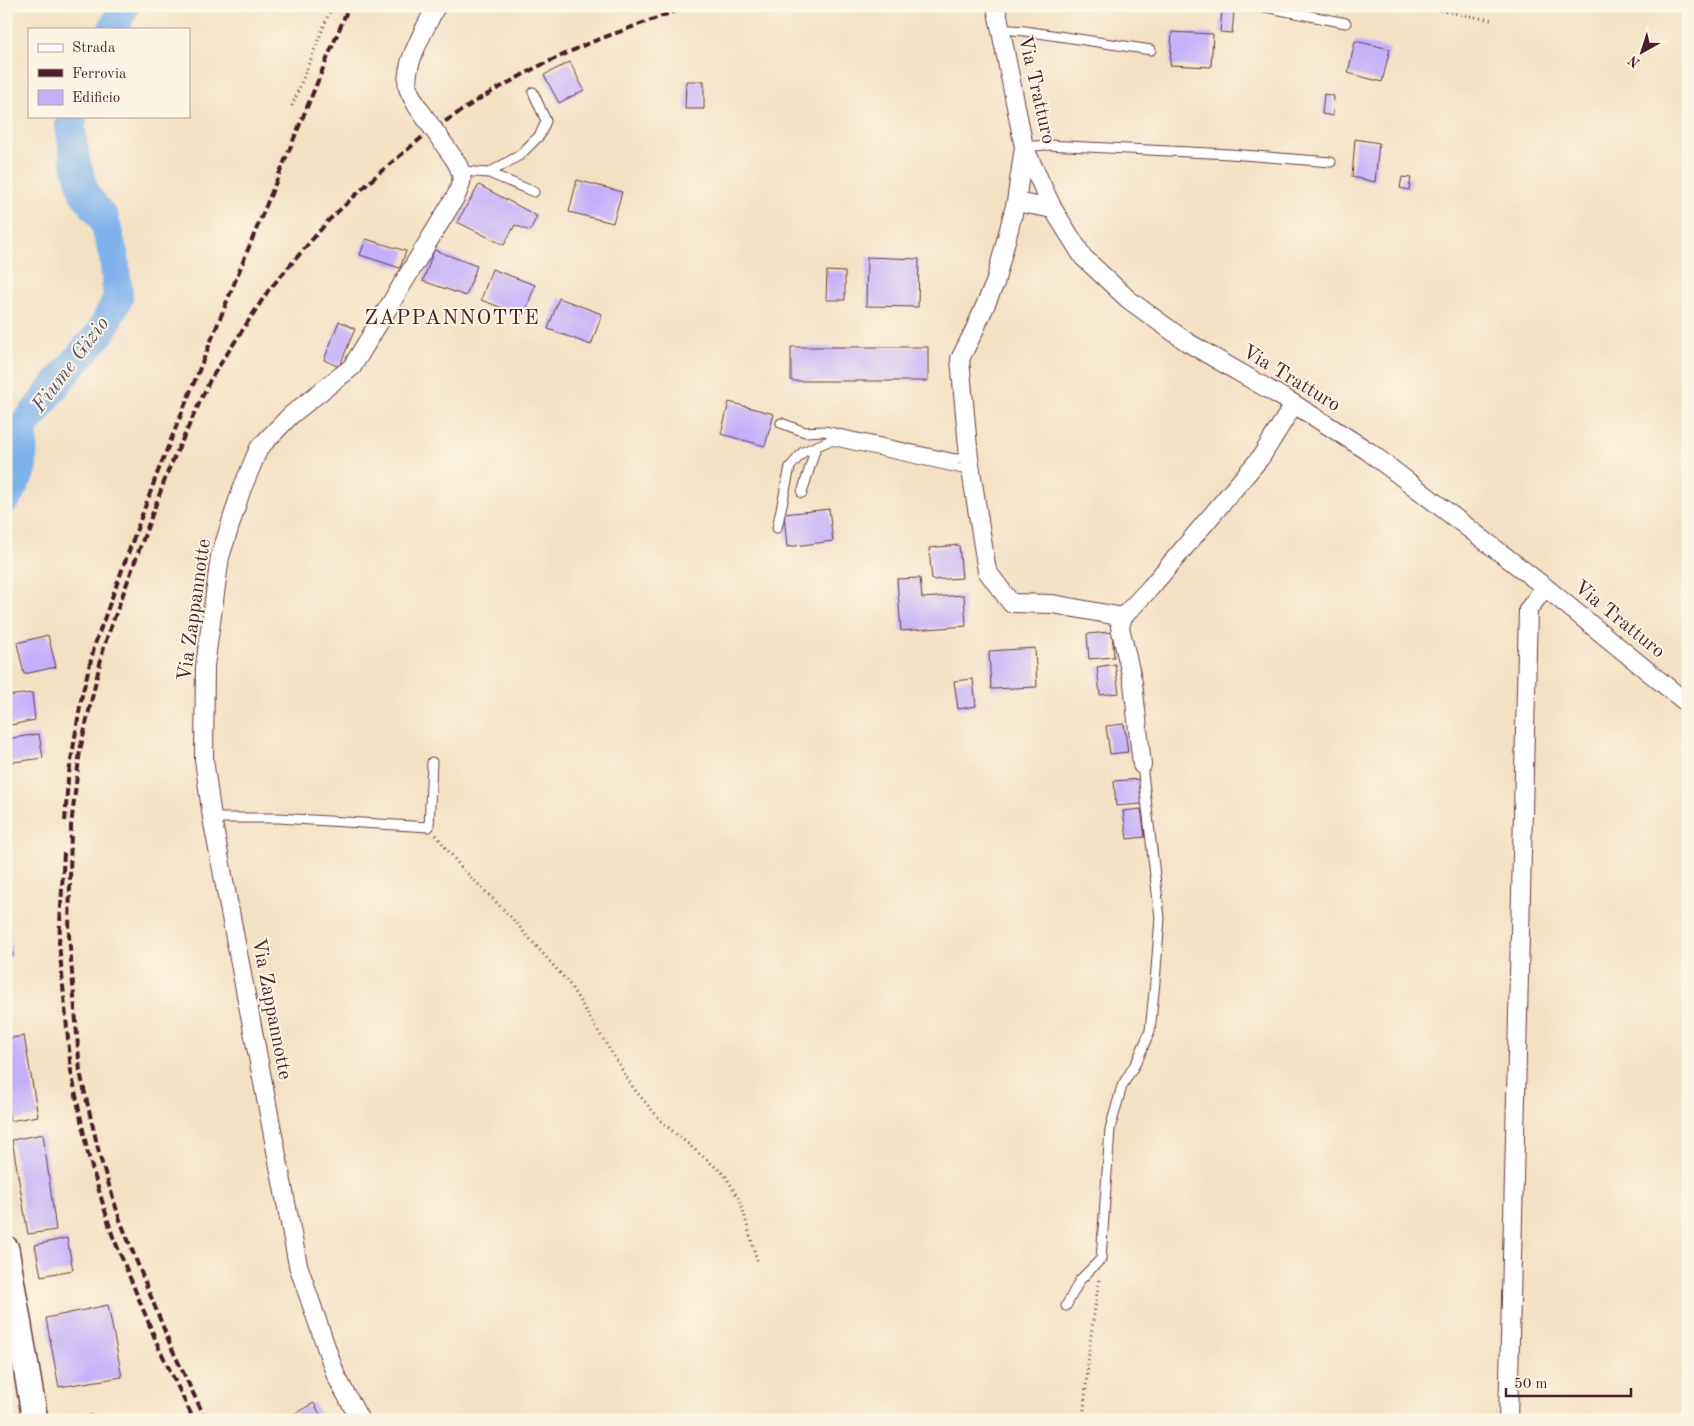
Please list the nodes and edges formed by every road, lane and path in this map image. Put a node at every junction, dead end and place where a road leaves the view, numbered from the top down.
1 (332, 6) edge
2 (436, 6) edge
3 (996, 6) edge
4 (1260, 6) edge
5 (1416, 6) edge
6 (1491, 20) dead end
7 (1346, 23) dead end
8 (1000, 29) junction
9 (1151, 50) dead end
10 (533, 92) dead end
11 (292, 106) dead end
12 (1024, 147) junction
13 (1332, 162) dead end
14 (458, 165) junction
15 (489, 173) junction
16 (534, 192) dead end
17 (1016, 202) junction
18 (1053, 209) junction
19 (1294, 404) junction
20 (781, 423) dead end
21 (816, 447) junction
22 (971, 465) junction
23 (802, 492) dead end
24 (777, 528) dead end
25 (1545, 587) junction
26 (1123, 617) junction
27 (1688, 704) edge
28 (432, 762) dead end
29 (1142, 765) joint
30 (212, 818) junction
31 (429, 827) junction
32 (6, 1249) edge
33 (1101, 1259) junction
34 (758, 1264) dead end
35 (1066, 1306) dead end
36 (35, 1420) edge
37 (360, 1420) edge
38 (1083, 1420) edge
39 (1508, 1420) edge

1 - 11 path
2 - 14 street, bridge
3 - 8 street, Via Tratturo
4 - 7 lane
5 - 6 path
8 - 9 lane
8 - 12 street, Via Tratturo
10 - 15 lane
12 - 13 lane
12 - 17 street
12 - 18 street, Via Tratturo
14 - 15 lane
14 - 30 street, Via Zappannotte
15 - 16 lane
17 - 18 street
17 - 22 street
18 - 19 street, Via Tratturo
19 - 25 street, Via Tratturo
19 - 26 street
20 - 22 lane
21 - 22 lane
21 - 23 lane
21 - 24 lane
22 - 26 street
25 - 27 street, Via Tratturo
25 - 39 street
26 - 29 street
28 - 31 lane
29 - 33 lane
30 - 31 lane
30 - 37 street, Via Zappannotte
31 - 34 path
32 - 36 main road
33 - 35 lane
33 - 38 path

